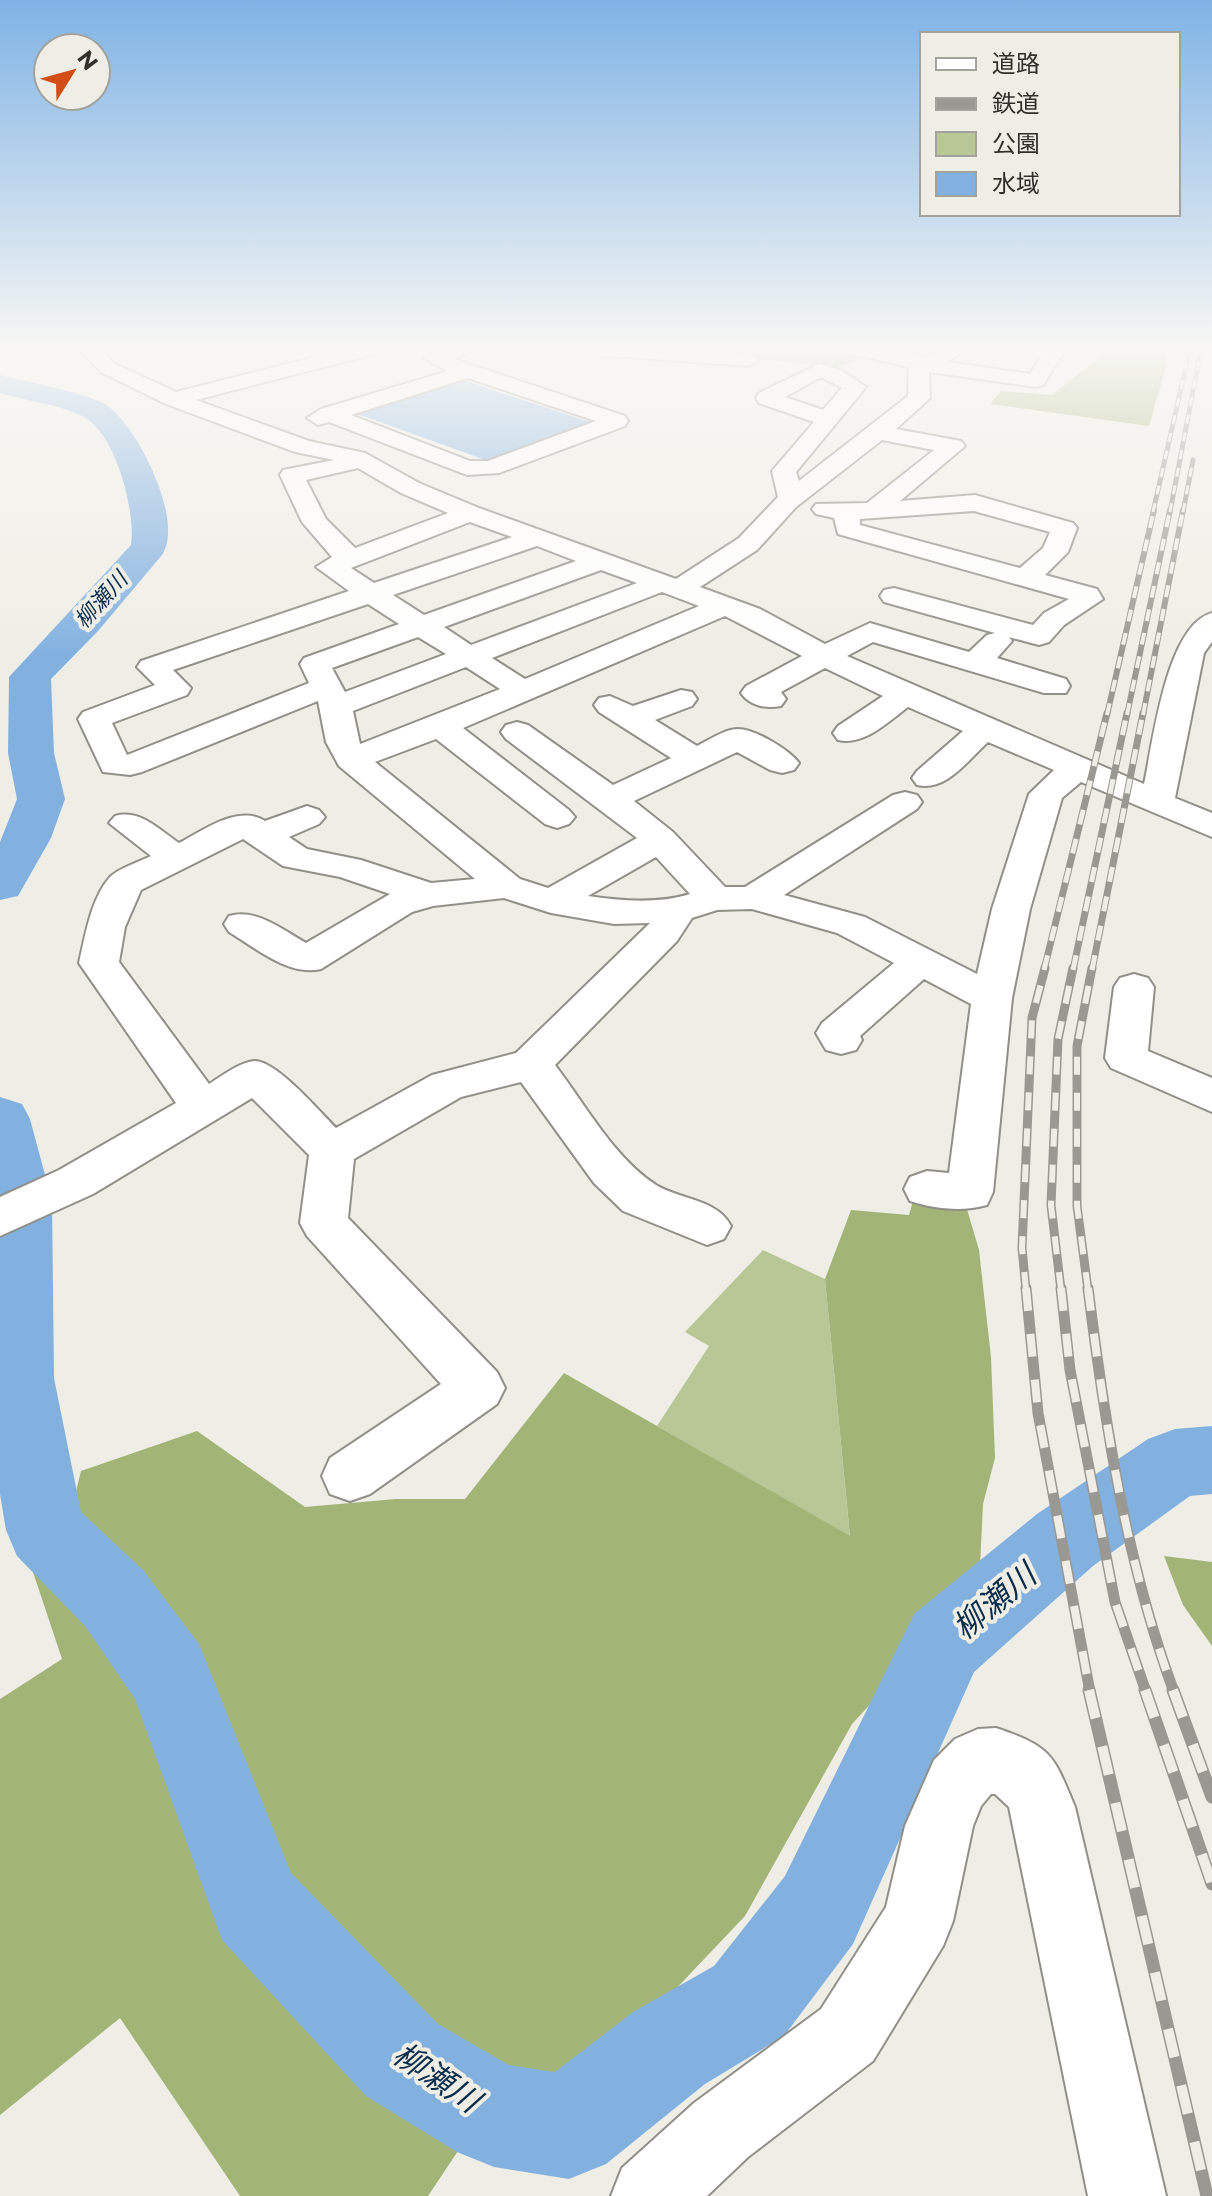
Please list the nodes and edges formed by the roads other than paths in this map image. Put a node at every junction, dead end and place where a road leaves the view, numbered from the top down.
1 (322, 451) edge
2 (425, 451) edge
3 (535, 451) edge
4 (800, 451) edge
5 (851, 451) edge
6 (946, 451) edge
7 (366, 462) junction
8 (467, 468) junction
9 (410, 488) junction
10 (789, 501) junction
11 (877, 507) junction
12 (847, 512) junction
13 (470, 513) junction
14 (966, 533) dead end
15 (535, 538) junction
16 (883, 539) junction
17 (937, 554) junction
18 (860, 556) dead end
19 (352, 559) junction
20 (598, 562) junction
21 (1026, 577) junction
22 (671, 586) junction
23 (370, 594) junction
24 (894, 596) dead end
25 (726, 605) junction
26 (1212, 622) edge
27 (420, 624) junction
28 (1006, 627) junction
29 (469, 656) junction
30 (1200, 656) edge
31 (827, 658) junction
32 (977, 661) junction
33 (1055, 686) dead end
34 (523, 691) junction
35 (906, 695) junction
36 (332, 696) junction
37 (681, 699) dead end
38 (770, 699) dead end
39 (440, 726) junction
40 (984, 729) junction
41 (517, 732) dead end
42 (849, 733) dead end
43 (693, 758) junction
44 (351, 759) junction
45 (782, 763) dead end
46 (1076, 769) junction
47 (611, 799) junction
48 (1157, 803) junction
49 (307, 817) dead end
50 (557, 817) dead end
51 (127, 823) dead end
52 (1212, 826) edge
53 (262, 835) junction
54 (660, 840) junction
55 (177, 858) junction
56 (507, 887) junction
57 (429, 895) junction
58 (753, 898) junction
59 (551, 902) junction
60 (696, 905) junction
61 (243, 924) dead end
62 (921, 961) junction
63 (1134, 987) dead end
64 (992, 998) junction
65 (841, 1040) dead end
66 (531, 1064) junction
67 (1212, 1096) edge
68 (202, 1107) junction
69 (332, 1151) junction
70 (927, 1189) dead end
71 (0, 1218) edge
72 (707, 1226) dead end
73 (350, 1476) dead end
74 (650, 2196) edge
75 (1127, 2196) edge

1 - 7 street
2 - 8 street
3 - 8 street
4 - 10 street
5 - 10 street
6 - 11 street
7 - 9 street
7 - 19 street
8 - 9 street
9 - 13 street
10 - 12 street
10 - 22 street
11 - 12 street
11 - 21 street
12 - 16 street
13 - 15 street
13 - 19 street
14 - 17 street
15 - 20 street
15 - 23 street
16 - 17 street
16 - 18 street
17 - 21 street
19 - 23 street
20 - 22 street
20 - 27 street
21 - 28 street
22 - 25 street
22 - 29 street
23 - 27 street
23 - 36 street
24 - 28 street
25 - 31 street
25 - 34 street
26 - 30 street
27 - 29 street
27 - 36 street
28 - 32 street
29 - 34 street
29 - 36 street
30 - 48 street
31 - 32 street
31 - 35 street
31 - 38 street
32 - 33 street
34 - 39 street
35 - 40 street
35 - 42 street
36 - 44 street
37 - 43 street
39 - 44 street
39 - 50 street
40 - 46 street
40 - 58 street
41 - 47 street
43 - 45 street
43 - 47 street
44 - 56 street
46 - 48 street
46 - 64 street
47 - 54 street
48 - 52 street
49 - 53 street
51 - 55 street
53 - 55 street
53 - 57 street
54 - 59 street
54 - 60 street
55 - 68 street
56 - 57 street
56 - 59 street
57 - 61 street
58 - 60 street
58 - 62 street
59 - 60 street
60 - 66 street
62 - 64 street
62 - 65 street
63 - 67 street
64 - 70 street
66 - 69 street
66 - 72 street
68 - 69 street
68 - 71 street
69 - 73 street
74 - 75 street

